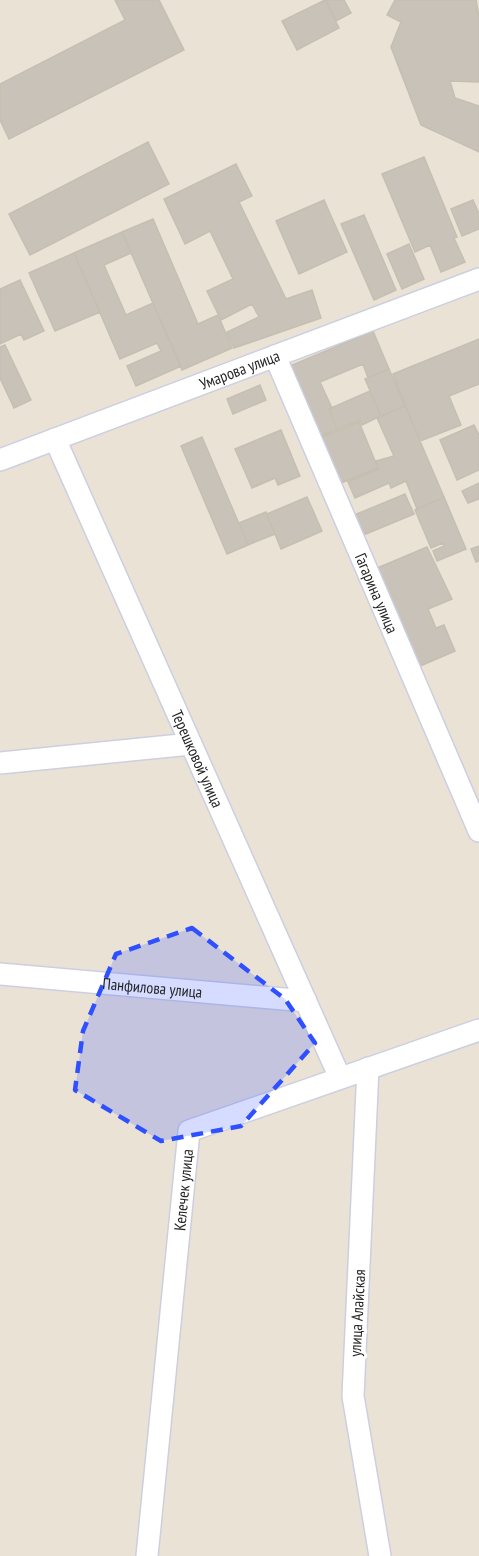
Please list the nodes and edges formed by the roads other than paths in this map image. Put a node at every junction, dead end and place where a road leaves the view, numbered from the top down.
1 (479, 279) edge
2 (275, 356) junction
3 (55, 439) junction
4 (0, 460) edge
5 (191, 744) junction
6 (0, 763) edge
7 (479, 831) edge
8 (0, 974) edge
9 (306, 1002) junction
10 (479, 1030) edge
11 (368, 1068) junction
12 (340, 1078) junction
13 (147, 1556) edge
14 (380, 1556) edge

1 - 2 street, Умарова улица
2 - 3 street, Умарова улица
2 - 7 street, Гагарина улица
3 - 4 street, Умарова улица
3 - 5 street, Терешковой улица
5 - 6 street
5 - 9 street, Терешковой улица
8 - 9 street, Панфилова улица
9 - 12 street, Терешковой улица
10 - 11 street, Келечек улица
11 - 12 street, Келечек улица
11 - 14 street, улица Алайская
12 - 13 street, Келечек улица

